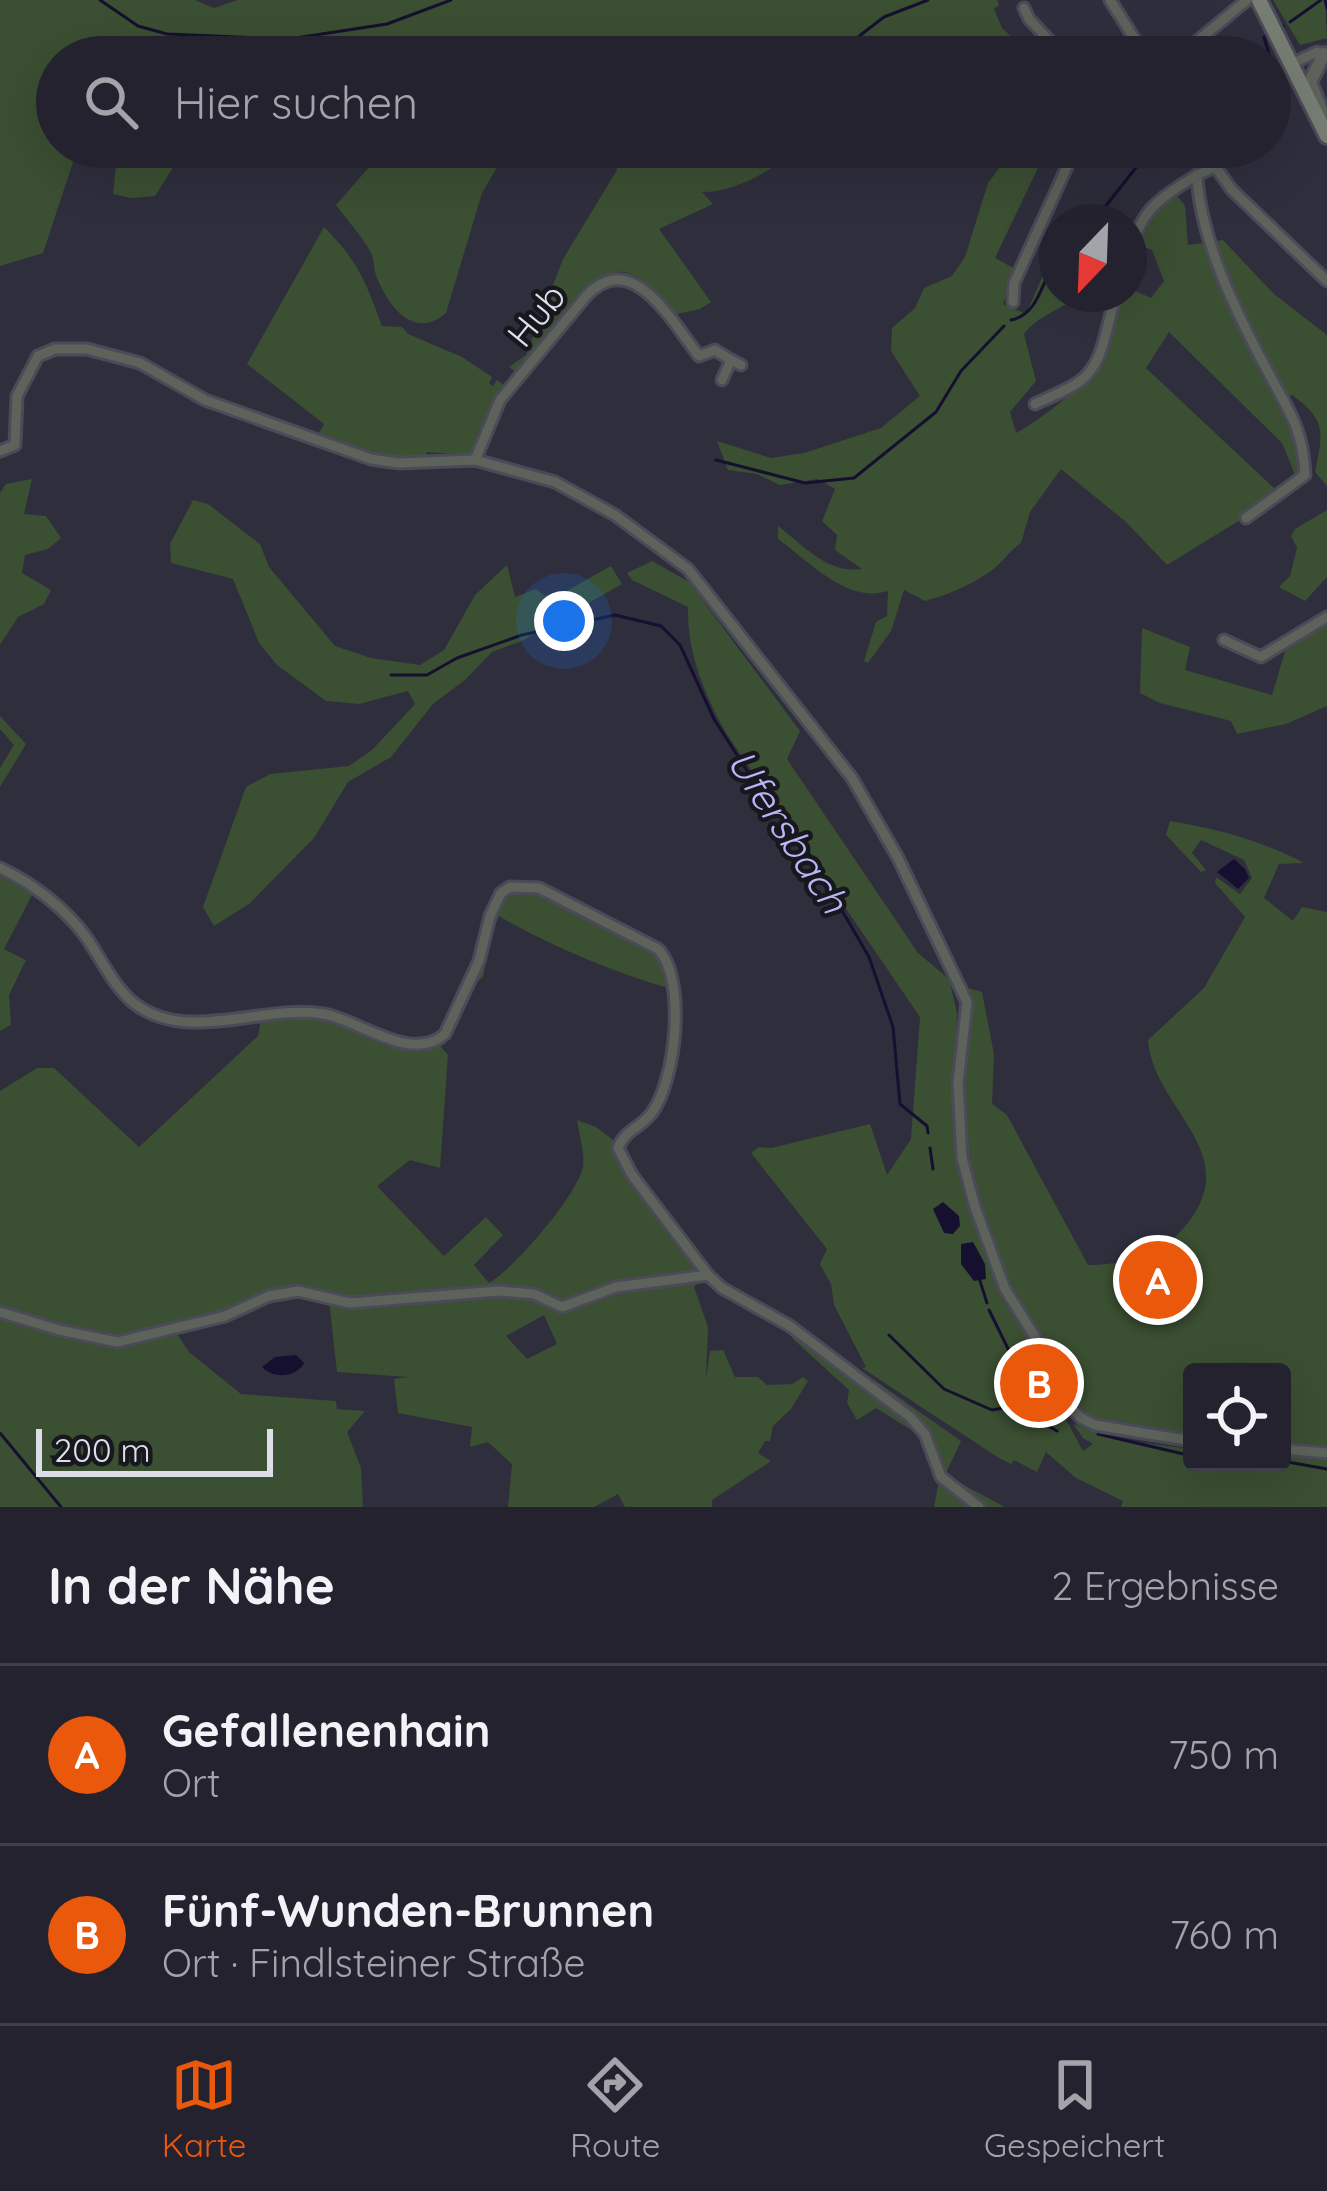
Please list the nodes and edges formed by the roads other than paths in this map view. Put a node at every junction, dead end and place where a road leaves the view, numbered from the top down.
1 (1110, 0) edge
2 (1247, 0) edge
3 (1259, 0) edge
4 (1024, 8) dead end
5 (1045, 36) edge
6 (1133, 36) edge
7 (1203, 36) edge
8 (1277, 36) edge
9 (1326, 53) edge
10 (1291, 65) edge
11 (1293, 69) junction
12 (1327, 131) edge
13 (1066, 168) edge
14 (1211, 168) edge
15 (1217, 168) edge
16 (1197, 175) junction
17 (1147, 212) edge
18 (1327, 281) edge
19 (1013, 302) dead end
20 (1112, 312) edge
21 (722, 380) dead end
22 (1035, 404) dead end
23 (1, 451) edge
24 (476, 460) junction
25 (1246, 518) dead end
26 (1327, 617) edge
27 (1224, 640) dead end
28 (0, 868) edge
29 (708, 1275) junction
30 (0, 1312) edge
31 (1183, 1441) edge
32 (1291, 1450) edge
33 (1327, 1453) edge
34 (980, 1507) edge

1 - 6 street
2 - 7 street
3 - 8 main road
4 - 5 street
9 - 11 street
9 - 12 street
10 - 11 main road
11 - 12 main road
13 - 19 street
14 - 16 street
15 - 18 street
16 - 17 street
16 - 25 street
20 - 22 street
21 - 24 street, Hub
23 - 24 street
24 - 31 street
26 - 27 street
28 - 29 street
29 - 30 street
29 - 34 street
32 - 33 street

